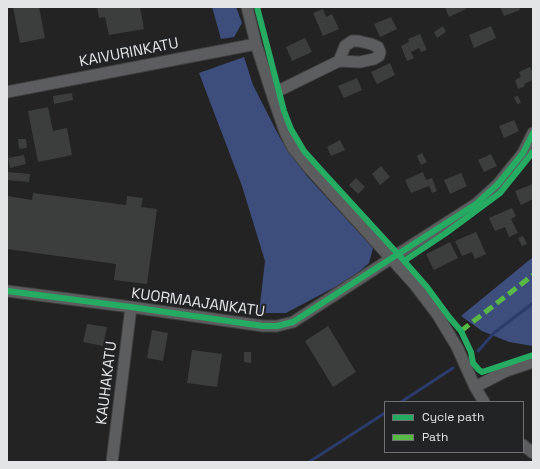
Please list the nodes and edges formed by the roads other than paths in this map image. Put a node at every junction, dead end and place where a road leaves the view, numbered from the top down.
1 (248, 7) edge
2 (256, 44) junction
3 (339, 61) dead end
4 (7, 92) edge
5 (272, 94) junction
6 (533, 133) edge
7 (391, 259) junction
8 (7, 291) edge
9 (131, 307) junction
10 (533, 362) edge
11 (475, 387) junction
12 (483, 401) edge
13 (524, 446) edge
14 (533, 453) edge
15 (112, 462) edge

1 - 2 street
2 - 4 street, KAIVURINKATU
2 - 5 street
3 - 5 street
5 - 7 street
6 - 7 street, KUORMAAJANKATU
7 - 9 street, KUORMAAJANKATU
7 - 11 street
8 - 9 street, KUORMAAJANKATU
9 - 15 street, KAUHAKATU
10 - 11 street
11 - 12 street
13 - 14 street

